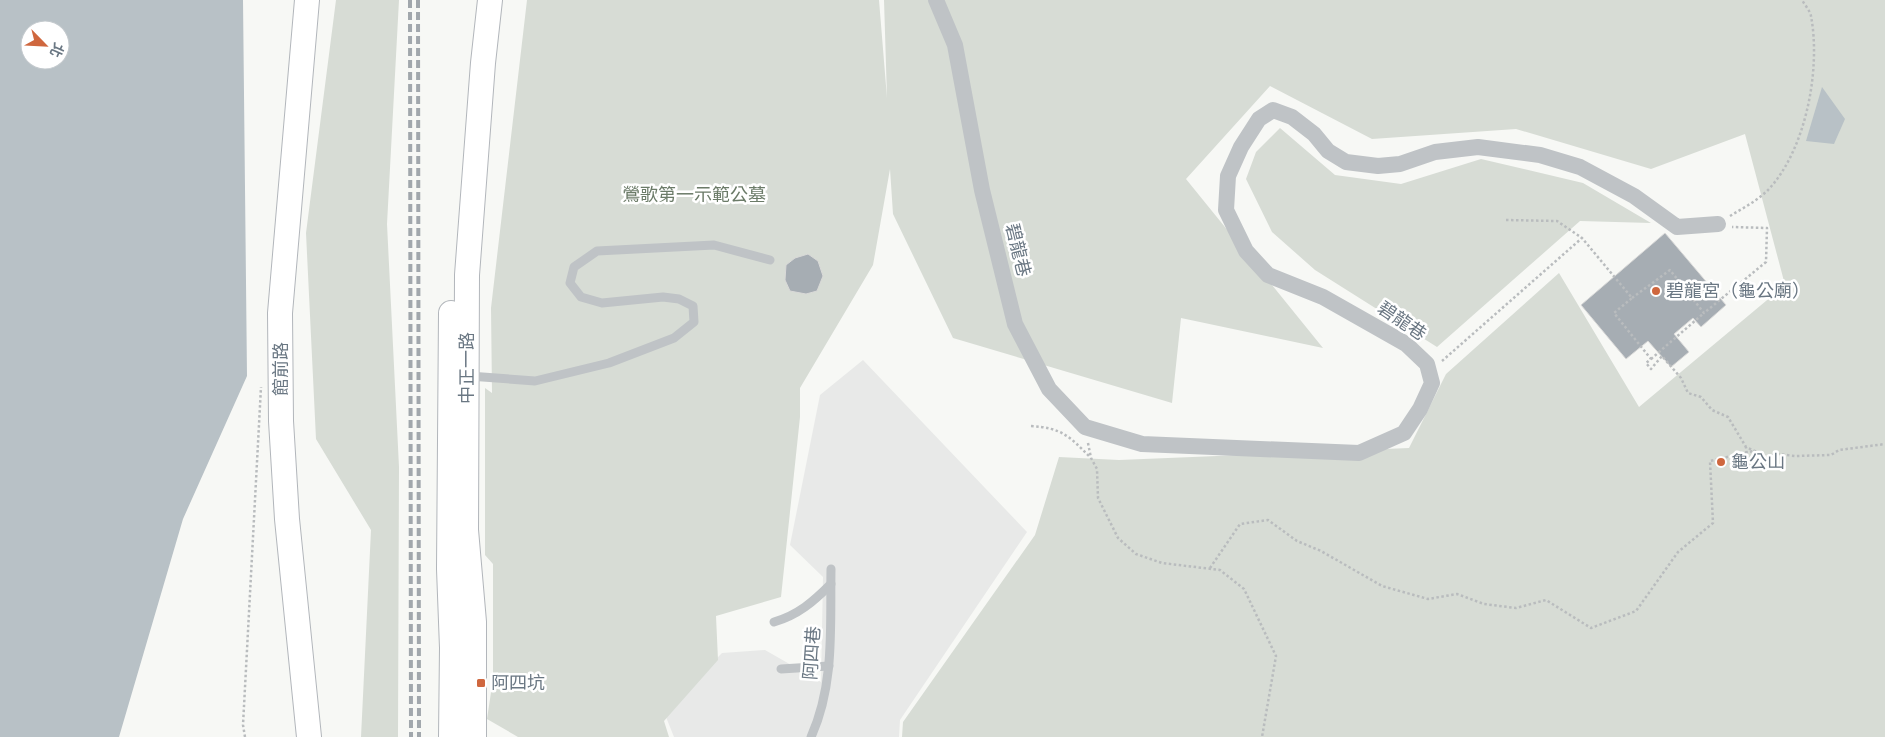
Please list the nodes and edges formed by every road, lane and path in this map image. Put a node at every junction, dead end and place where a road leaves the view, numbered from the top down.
1 (307, 0) edge
2 (474, 0) edge
3 (490, 0) edge
4 (936, 0) edge
5 (1802, 0) edge
6 (1506, 220) dead end
7 (1718, 224) junction
8 (1582, 238) junction
9 (770, 260) dead end
10 (1632, 298) junction
11 (1704, 313) junction
12 (1651, 359) junction
13 (1429, 371) junction
14 (459, 376) junction
15 (1032, 426) dead end
16 (1085, 427) junction
17 (1885, 444) edge
18 (1746, 447) junction
19 (1753, 451) junction
20 (1091, 458) junction
21 (1731, 460) dead end
22 (1210, 568) junction
23 (831, 569) dead end
24 (831, 584) junction
25 (774, 622) dead end
26 (829, 666) junction
27 (781, 669) dead end
28 (309, 737) edge
29 (451, 737) edge
30 (474, 737) edge
31 (811, 737) edge
32 (1262, 737) edge

1 - 28 main road, 館前路
2 - 14 main road, 中正一路
3 - 14 main road, 中正一路
4 - 16 street, 碧龍巷
5 - 7 path
6 - 8 path
7 - 11 path
7 - 13 street, 碧龍巷
8 - 10 path
8 - 13 path
9 - 14 lane
10 - 11 path
10 - 12 path
11 - 12 path
12 - 18 path
13 - 16 street
14 - 29 main road, 中正一路
14 - 30 main road, 中正一路
15 - 20 path
16 - 20 path
17 - 19 path
18 - 19 path
18 - 21 path
19 - 22 path
20 - 22 path
22 - 32 path
23 - 24 lane, 阿四巷
24 - 25 lane
24 - 26 lane, 阿四巷
26 - 27 lane
26 - 31 lane, 阿四巷

